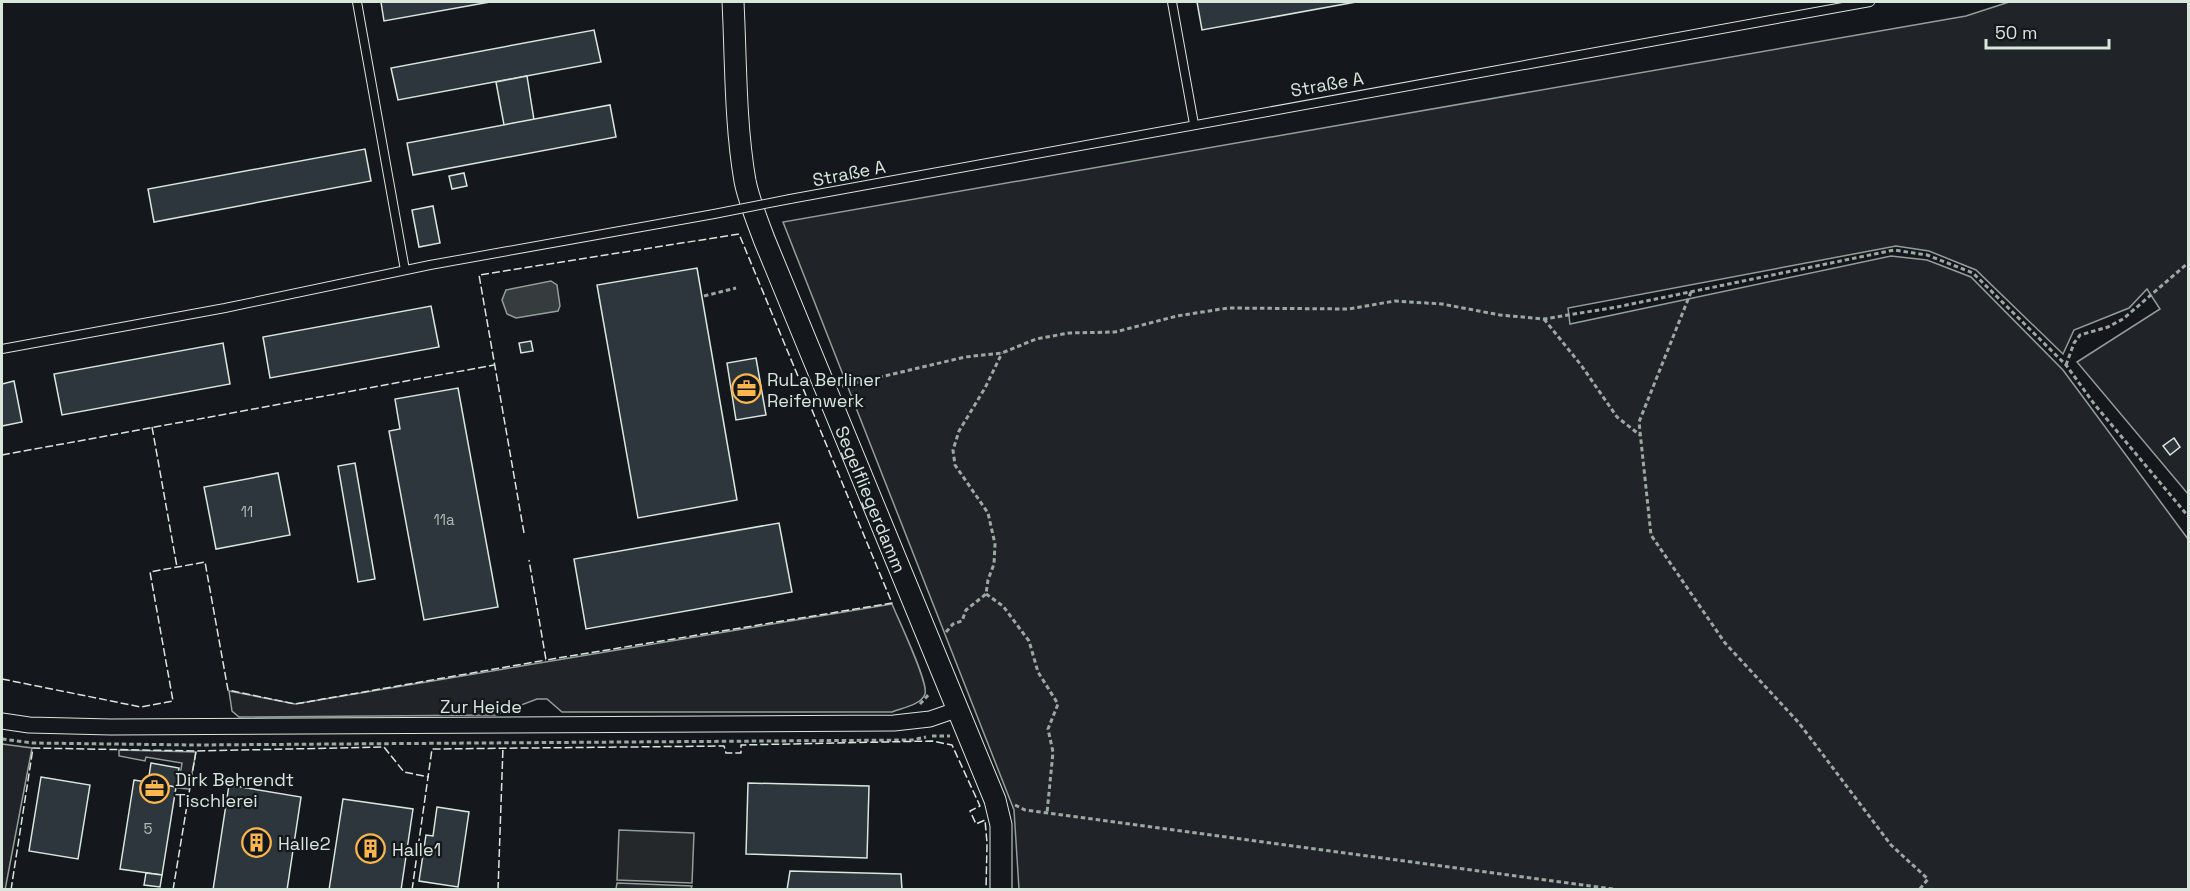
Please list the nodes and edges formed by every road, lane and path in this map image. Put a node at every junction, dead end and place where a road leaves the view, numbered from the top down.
1 (357, 2) edge
2 (733, 2) edge
3 (1172, 2) edge
4 (1870, 2) edge
5 (1194, 124) junction
6 (2188, 263) edge
7 (405, 270) junction
8 (736, 288) dead end
9 (1691, 292) junction
10 (704, 296) dead end
11 (1544, 319) junction
12 (2, 349) edge
13 (1002, 352) junction
14 (2066, 365) junction
15 (826, 390) junction
16 (781, 400) dead end
17 (769, 403) dead end
18 (1640, 435) junction
19 (2188, 516) edge
20 (986, 594) junction
21 (933, 647) junction
22 (959, 709) junction
23 (2, 721) edge
24 (953, 737) dead end
25 (2, 739) edge
26 (1011, 800) dead end
27 (1047, 813) junction
28 (1001, 890) edge
29 (1620, 890) edge
30 (1919, 890) edge

1 - 7 lane
2 - 15 street, Segelfliegerdamm
3 - 5 lane
4 - 5 lane, Straße A
5 - 7 lane, Straße A, bridge
6 - 14 path
7 - 12 lane, Straße A
8 - 10 path
9 - 11 path
9 - 14 path
9 - 18 path
11 - 13 path
11 - 18 path
13 - 15 path
13 - 20 path
14 - 19 path
15 - 21 street, Segelfliegerdamm
16 - 17 path
18 - 30 path
20 - 21 path
20 - 27 path
21 - 22 street, Segelfliegerdamm
22 - 23 street, Zur Heide
22 - 28 street, Segelfliegerdamm
24 - 25 path
26 - 27 path
27 - 29 path

